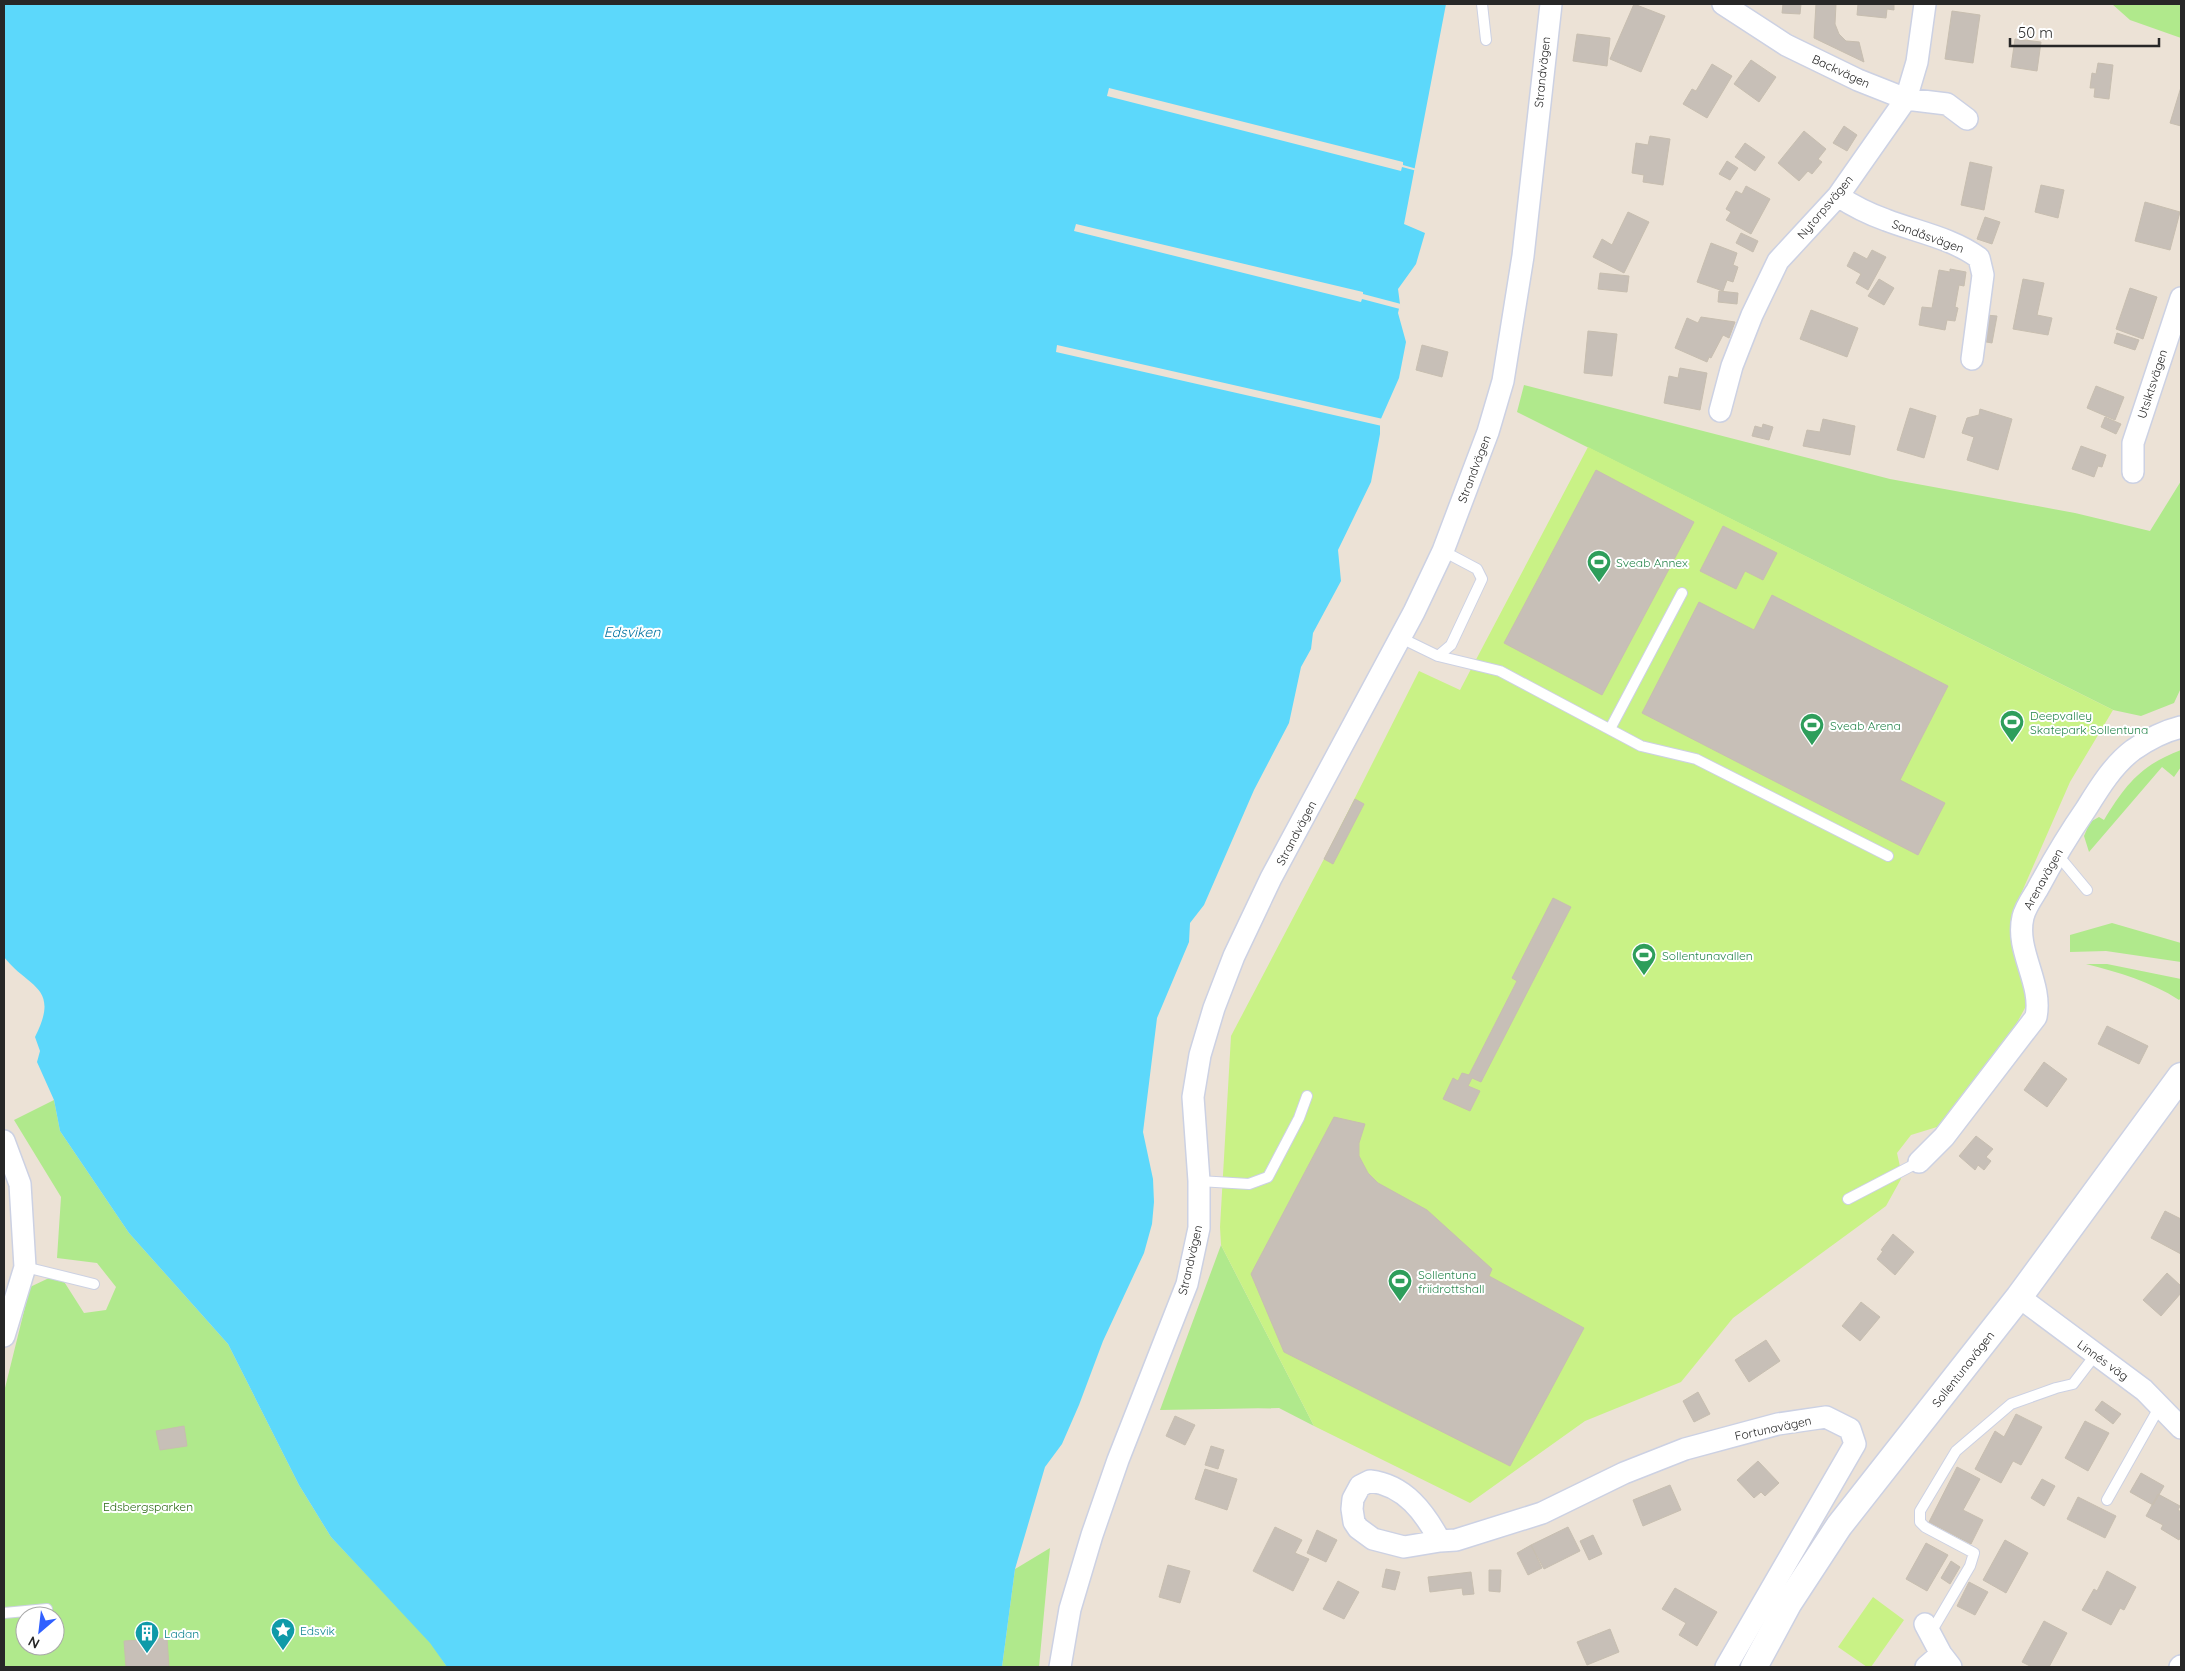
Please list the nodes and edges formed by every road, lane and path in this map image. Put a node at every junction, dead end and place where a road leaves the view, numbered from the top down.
1 (1482, 4) edge
2 (1550, 4) edge
3 (1724, 4) edge
4 (1925, 4) edge
5 (1486, 40) dead end
6 (1906, 99) junction
7 (1967, 119) dead end
8 (1838, 196) junction
9 (2181, 298) edge
10 (1972, 359) dead end
11 (1720, 410) dead end
12 (2133, 472) dead end
13 (1443, 552) junction
14 (1682, 593) dead end
15 (1401, 638) junction
16 (1438, 656) junction
17 (2181, 727) edge
18 (1610, 729) junction
19 (2056, 853) junction
20 (1888, 856) dead end
21 (2087, 890) dead end
22 (2181, 1076) edge
23 (1307, 1096) dead end
24 (4, 1140) edge
25 (1919, 1162) joint
26 (1199, 1181) junction
27 (1848, 1199) dead end
28 (25, 1267) junction
29 (94, 1284) dead end
30 (2019, 1297) junction
31 (4, 1336) edge
32 (2096, 1354) junction
33 (2160, 1406) junction
34 (2181, 1428) edge
35 (2107, 1500) dead end
36 (1440, 1541) dead end
37 (1928, 1629) joint
38 (1939, 1663) edge
39 (1060, 1667) edge
40 (1726, 1667) edge
41 (1754, 1667) edge

1 - 5 lane
2 - 13 street, Strandvägen
3 - 6 street, Backvägen
4 - 6 street, Nytorpsvägen
6 - 7 street, Backvägen
6 - 8 street, Nytorpsvägen
8 - 10 street, Sandåsvägen
8 - 11 street, Nytorpsvägen
9 - 12 street, Utsiktsvägen
13 - 15 street, Strandvägen
13 - 16 lane
14 - 18 lane
15 - 16 lane
15 - 26 street, Strandvägen
16 - 18 lane
17 - 19 street, Arenavägen
18 - 20 lane
19 - 21 lane
19 - 25 street, Arenavägen
22 - 30 street, Sollentunavägen
23 - 26 lane
24 - 28 street
25 - 27 lane
26 - 39 street, Strandvägen
28 - 29 lane
28 - 31 street
30 - 32 street, Linnés väg
30 - 41 street, Sollentunavägen
32 - 33 street, Linnés väg
32 - 37 lane
33 - 34 street, Linnés väg
33 - 35 lane
36 - 40 street, Fortunavägen
37 - 38 street

